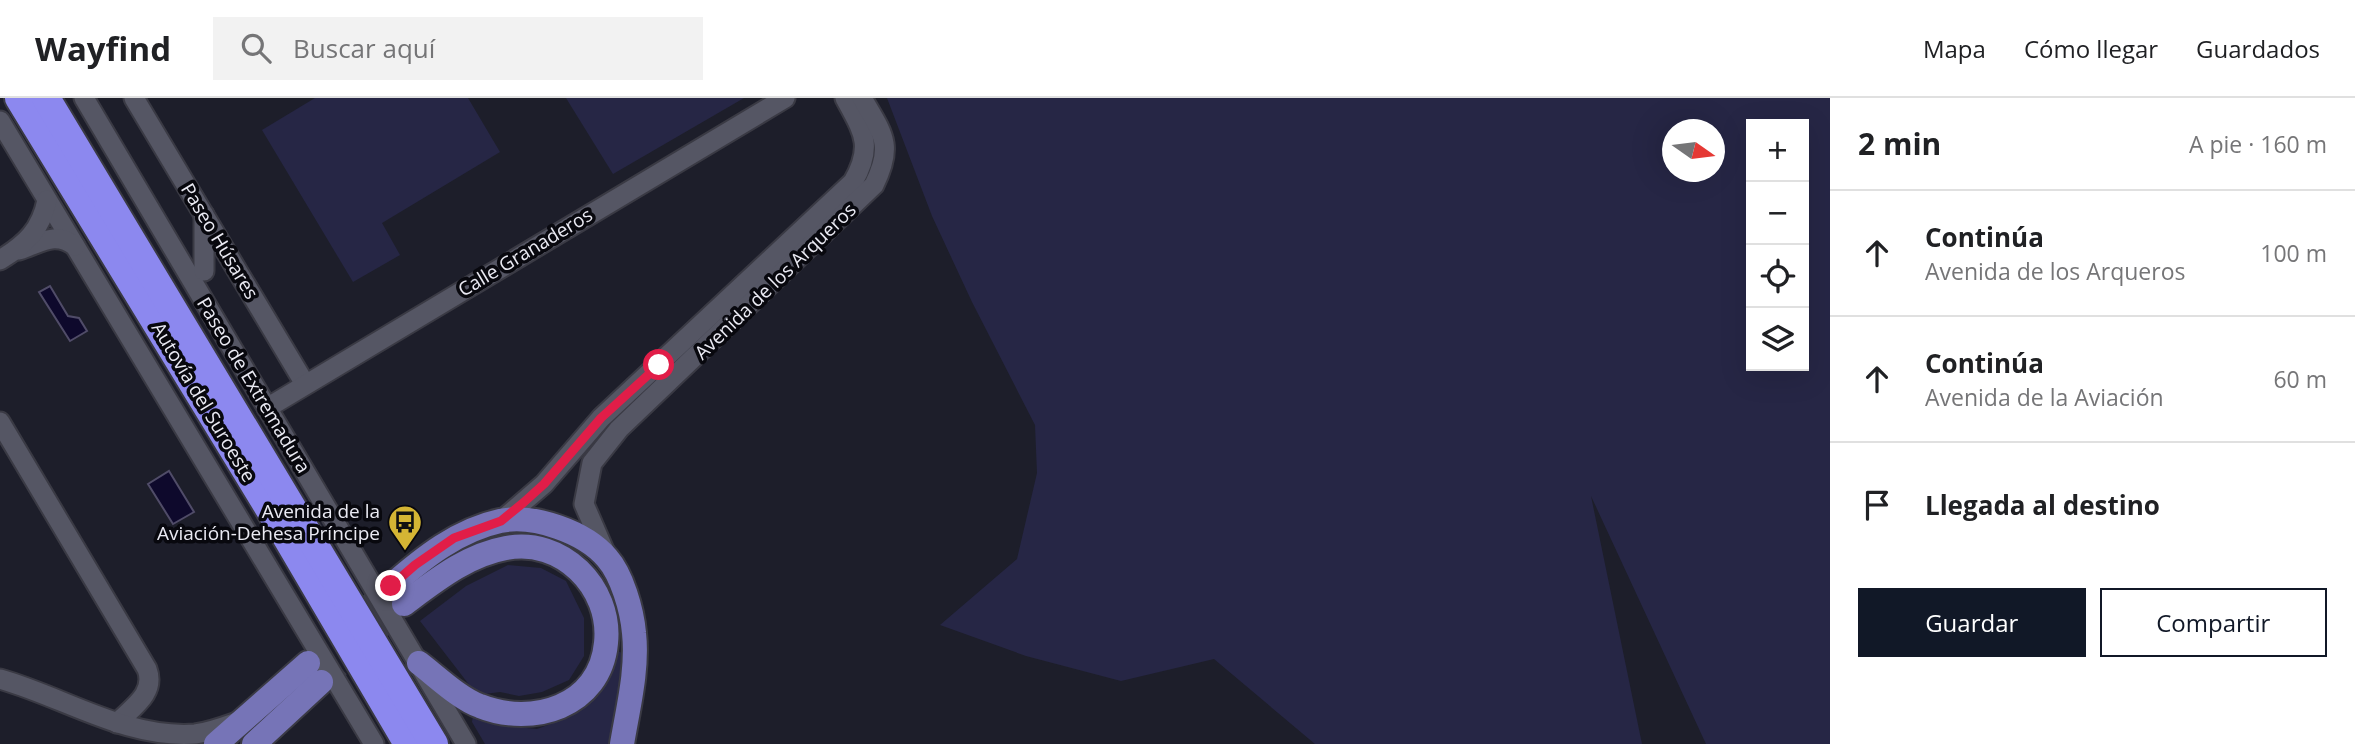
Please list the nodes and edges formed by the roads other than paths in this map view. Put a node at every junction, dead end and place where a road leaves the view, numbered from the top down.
1 (19, 98) edge
2 (46, 98) edge
3 (85, 98) edge
4 (134, 98) edge
5 (785, 98) edge
6 (845, 98) edge
7 (862, 98) edge
8 (0, 121) edge
9 (47, 200) junction
10 (204, 214) junction
11 (75, 246) junction
12 (6, 257) edge
13 (204, 271) dead end
14 (305, 384) junction
15 (267, 408) junction
16 (0, 422) edge
17 (501, 521) junction
18 (608, 558) junction
19 (419, 663) junction
20 (0, 679) edge
21 (293, 709) junction
22 (244, 720) junction
23 (119, 723) junction
24 (146, 739) edge
25 (216, 744) edge
26 (254, 744) edge
27 (269, 744) edge
28 (374, 744) edge
29 (408, 744) edge
30 (434, 744) edge
31 (466, 744) edge
32 (622, 744) edge

1 - 29 highway, Autovía del Suroeste
2 - 30 highway, Autovía del Suroeste
3 - 15 street, Paseo de Extremadura
4 - 10 street, Paseo Húsares
5 - 14 street, Calle Granaderos
6 - 17 street, Avenida de los Arqueros
7 - 18 street, Avenida de los Arqueros
8 - 9 street
9 - 11 street
9 - 12 street
10 - 13 street
10 - 14 street, Paseo Húsares
11 - 12 street
11 - 28 street
14 - 15 street, Calle Granaderos
15 - 19 street, Paseo de Extremadura
16 - 23 street
17 - 18 main road
17 - 19 main road
18 - 32 main road
19 - 31 street, Paseo de Extremadura
20 - 23 street
21 - 22 main road
21 - 26 main road
21 - 27 street
22 - 24 street
22 - 25 main road
23 - 24 street

